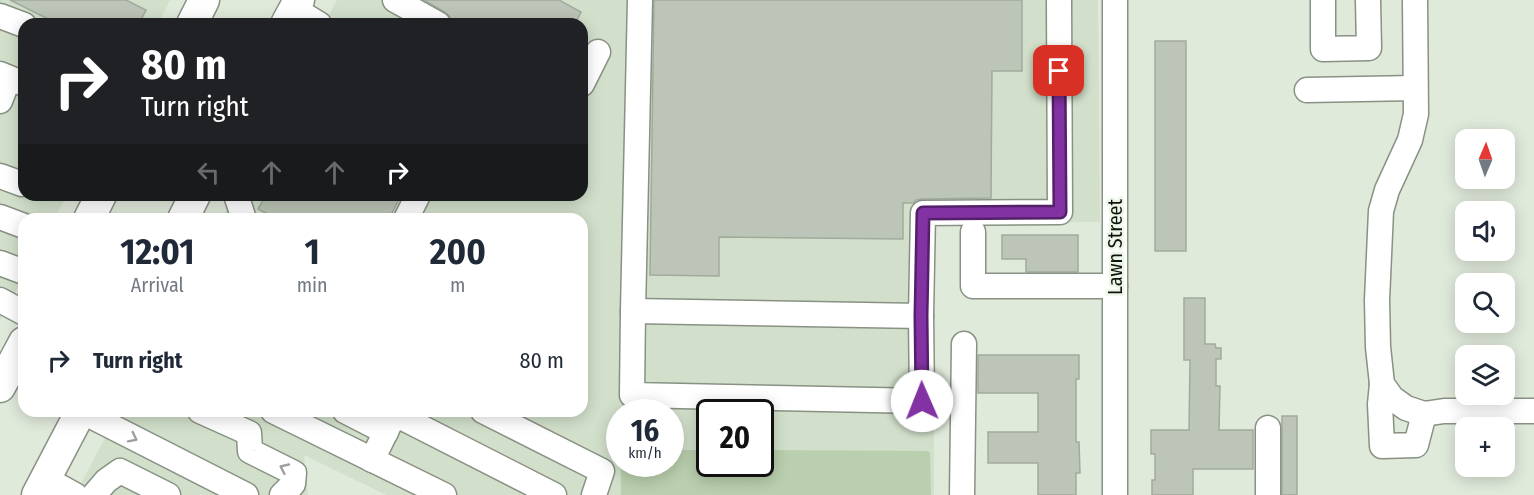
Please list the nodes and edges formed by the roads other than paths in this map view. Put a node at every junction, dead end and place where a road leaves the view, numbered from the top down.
1 (395, 0) edge
2 (640, 0) edge
3 (1059, 0) edge
4 (1115, 0) edge
5 (1323, 0) edge
6 (1368, 0) edge
7 (1415, 0) edge
8 (0, 16) edge
9 (427, 18) edge
10 (18, 23) edge
11 (598, 52) dead end
12 (588, 72) edge
13 (11, 79) edge
14 (1415, 88) junction
15 (1307, 90) dead end
16 (0, 101) edge
17 (0, 176) edge
18 (18, 183) edge
19 (0, 216) edge
20 (18, 224) edge
21 (973, 232) dead end
22 (0, 263) edge
23 (18, 270) edge
24 (1115, 286) junction
25 (0, 300) edge
26 (18, 310) edge
27 (633, 311) junction
28 (921, 316) junction
29 (964, 344) dead end
30 (13, 351) edge
31 (0, 387) edge
32 (1387, 391) junction
33 (1534, 411) edge
34 (1424, 414) junction
35 (78, 417) edge
36 (93, 417) edge
37 (213, 417) edge
38 (285, 417) edge
39 (495, 417) edge
40 (392, 419) edge
41 (1268, 428) dead end
42 (372, 460) junction
43 (41, 487) edge
44 (75, 495) edge
45 (94, 495) edge
46 (168, 495) edge
47 (246, 495) edge
48 (282, 495) edge
49 (444, 495) edge
50 (554, 495) edge
51 (594, 495) edge
52 (962, 495) edge
53 (1115, 495) edge
54 (1268, 495) edge

1 - 9 street
2 - 27 street
3 - 28 street
4 - 24 street, Lawn Street
5 - 6 street
7 - 14 street
8 - 10 street
11 - 12 street
13 - 16 street
14 - 15 street
14 - 32 street
17 - 18 street
19 - 20 street
21 - 24 street
22 - 23 street
24 - 53 street, Lawn Street
25 - 26 street
27 - 28 street
27 - 28 street
29 - 52 street
30 - 31 main road
32 - 34 street
32 - 34 street
33 - 34 street
35 - 43 main road
36 -> 47 street
48 -> 37 street
38 - 42 street
39 - 51 street
40 - 42 street
40 - 50 street
41 - 54 street
42 - 49 street
43 - 44 street
45 - 46 street

